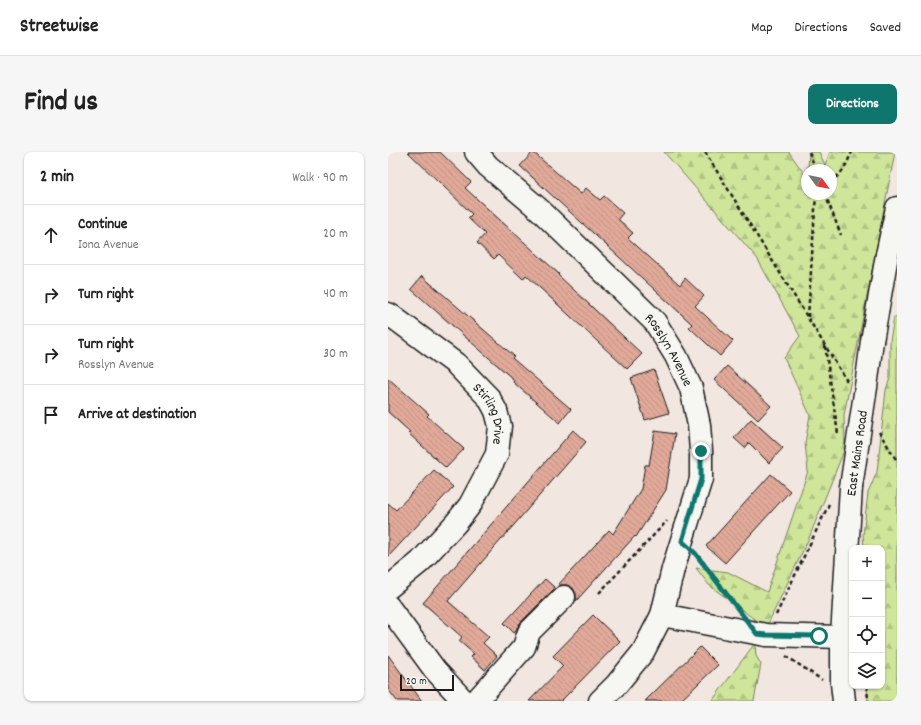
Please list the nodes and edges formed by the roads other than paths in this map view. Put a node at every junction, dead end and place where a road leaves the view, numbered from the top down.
1 (476, 152) edge
2 (897, 208) edge
3 (388, 314) edge
4 (388, 588) edge
5 (564, 597) dead end
6 (388, 606) edge
7 (662, 615) junction
8 (842, 637) junction
9 (843, 692) edge
10 (464, 701) edge
11 (476, 701) edge
12 (600, 701) edge

1 - 7 street, Rosslyn Avenue
2 - 8 street, East Mains Road, bridge
3 - 4 street, Stirling Drive
5 - 11 street
6 - 10 street
7 - 8 street
7 - 12 street, Rosslyn Avenue
8 - 9 street, East Mains Road

